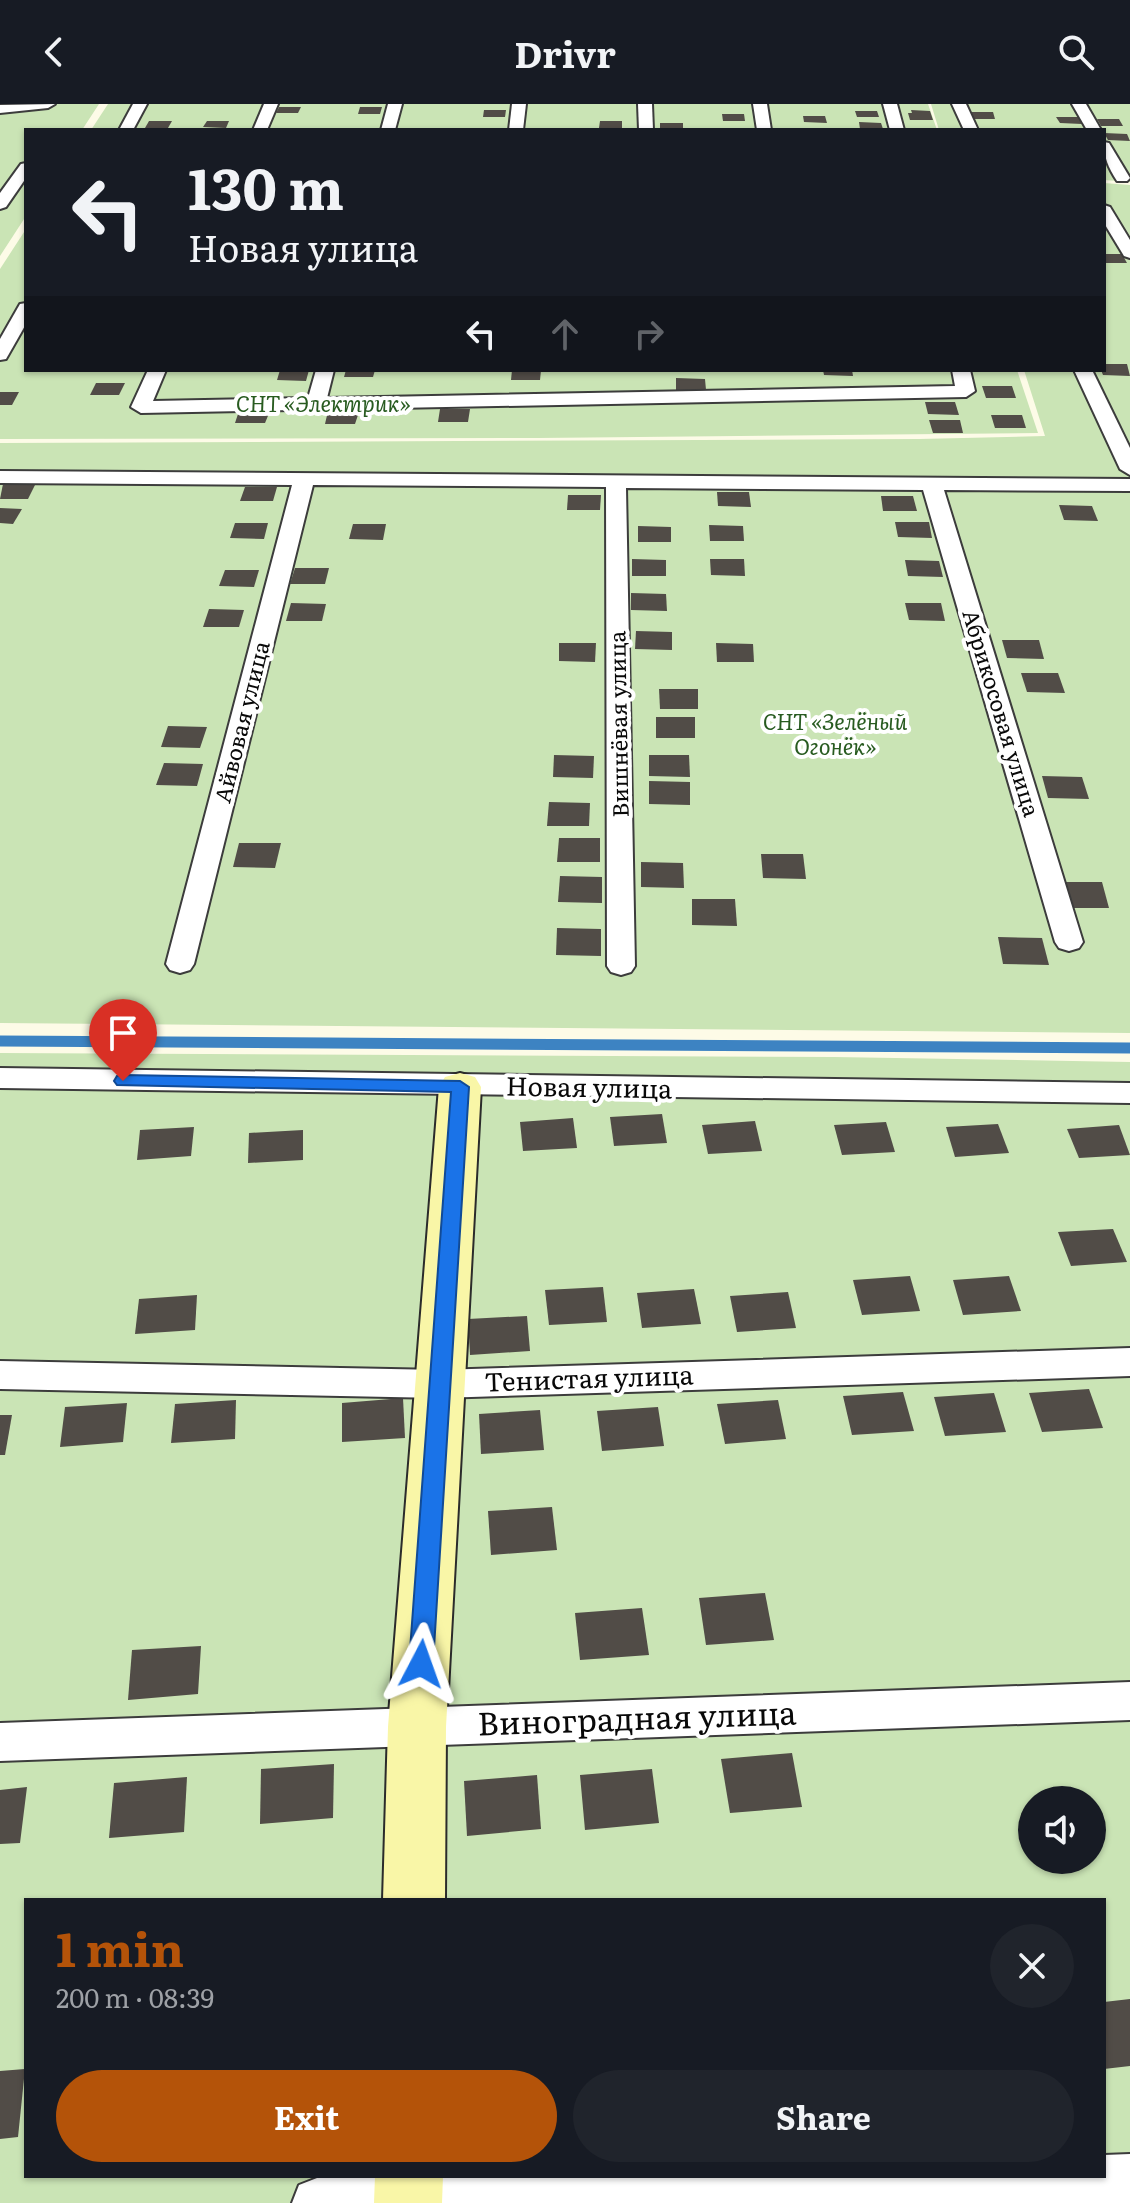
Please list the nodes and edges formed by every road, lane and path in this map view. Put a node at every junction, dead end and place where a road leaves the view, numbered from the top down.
1 (48, 104) edge
2 (140, 104) edge
3 (271, 104) edge
4 (395, 104) edge
5 (519, 104) edge
6 (645, 104) edge
7 (760, 104) edge
8 (890, 104) edge
9 (959, 104) edge
10 (1079, 104) edge
11 (0, 109) edge
12 (127, 128) edge
13 (261, 128) edge
14 (389, 128) edge
15 (516, 128) edge
16 (646, 128) edge
17 (764, 128) edge
18 (896, 128) edge
19 (970, 128) edge
20 (1093, 128) edge
21 (1106, 150) edge
22 (24, 170) edge
23 (1122, 178) dead end
24 (0, 204) edge
25 (1106, 213) edge
26 (1130, 253) edge
27 (24, 312) edge
28 (0, 355) edge
29 (156, 372) edge
30 (324, 372) edge
31 (805, 372) edge
32 (961, 372) edge
33 (1084, 372) edge
34 (809, 394) junction
35 (316, 403) junction
36 (1130, 469) edge
37 (0, 477) edge
38 (304, 479) junction
39 (616, 481) junction
40 (932, 484) junction
41 (1130, 485) edge
42 (1069, 942) dead end
43 (180, 964) dead end
44 (621, 966) dead end
45 (0, 1078) edge
46 (460, 1087) junction
47 (1130, 1093) edge
48 (1130, 1362) edge
49 (0, 1375) edge
50 (440, 1384) junction
51 (1130, 1701) edge
52 (417, 1727) junction
53 (0, 1742) edge
54 (414, 1898) edge
55 (1130, 2179) edge
56 (409, 2193) edge
57 (317, 2203) edge

1 - 11 street
2 - 12 street
3 - 13 street
4 - 14 street
5 - 15 street
6 - 16 street
7 - 17 street
8 - 18 street
9 - 19 street
10 - 20 street
21 - 23 street
22 - 24 street
25 - 26 street
27 - 28 street
29 - 35 street
30 - 35 street
31 - 34 street
32 - 34 street
33 - 36 street
34 - 35 street
37 - 38 street
38 - 39 street
38 - 43 street, Айвовая улица
39 - 40 street
39 - 44 street, Вишнёвая улица
40 - 41 street
40 - 42 street, Абрикосовая улица
45 - 46 street, Новая улица
46 - 47 street, Новая улица
46 - 50 street
48 - 50 street, Тенистая улица
49 - 50 street, Тенистая улица
50 - 52 street
51 - 52 street, Виноградная улица
52 - 53 street, Виноградная улица
52 - 54 street
55 - 56 street
56 - 57 street

